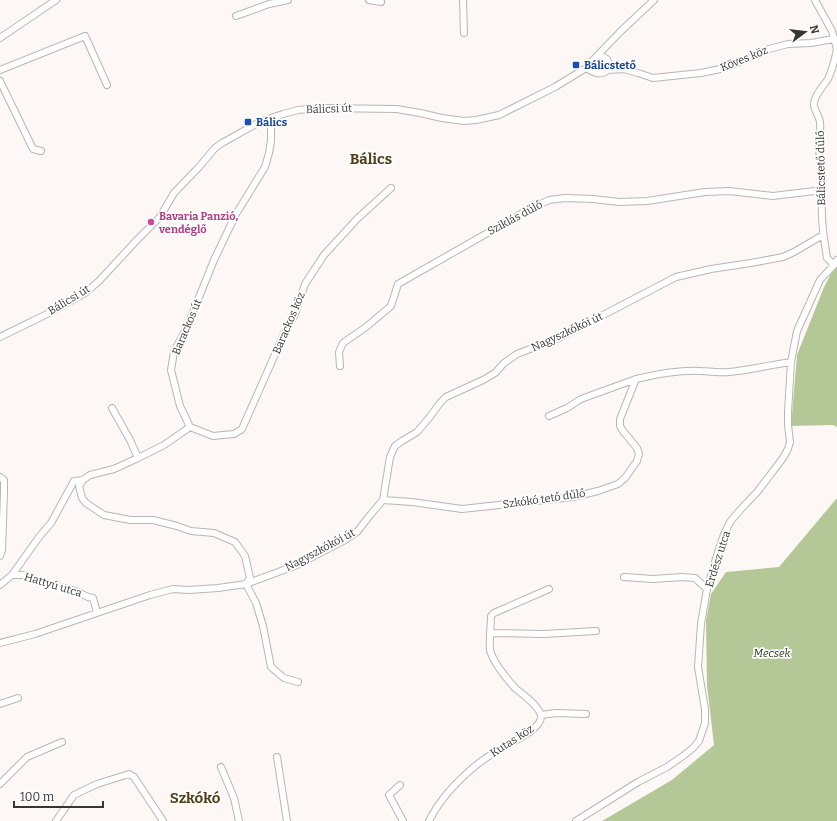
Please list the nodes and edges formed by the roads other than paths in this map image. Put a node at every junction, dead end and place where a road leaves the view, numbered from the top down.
1 (56, 0) edge
2 (288, 0) edge
3 (369, 0) edge
4 (463, 0) edge
5 (654, 0) edge
6 (815, 0) edge
7 (381, 2) dead end
8 (236, 16) dead end
9 (464, 34) dead end
10 (834, 35) edge
11 (0, 38) edge
12 (837, 49) edge
13 (597, 56) junction
14 (586, 68) junction
15 (0, 70) edge
16 (608, 70) junction
17 (0, 81) edge
18 (107, 85) dead end
19 (271, 118) junction
20 (40, 151) dead end
21 (391, 188) dead end
22 (823, 190) junction
23 (823, 235) junction
24 (836, 262) edge
25 (0, 337) edge
26 (791, 362) junction
27 (340, 366) dead end
28 (636, 379) junction
29 (112, 408) dead end
30 (549, 416) dead end
31 (190, 427) junction
32 (138, 458) junction
33 (0, 477) edge
34 (83, 480) junction
35 (383, 500) junction
36 (0, 556) edge
37 (12, 575) junction
38 (624, 577) dead end
39 (246, 584) junction
40 (0, 585) edge
41 (707, 588) junction
42 (549, 589) dead end
43 (98, 612) junction
44 (596, 632) dead end
45 (490, 633) junction
46 (0, 643) edge
47 (298, 682) dead end
48 (18, 698) dead end
49 (0, 704) edge
50 (586, 714) dead end
51 (541, 715) junction
52 (62, 742) dead end
53 (277, 758) dead end
54 (221, 767) dead end
55 (0, 784) edge
56 (400, 785) dead end
57 (56, 821) edge
58 (162, 821) edge
59 (239, 821) edge
60 (287, 821) edge
61 (403, 821) edge
62 (429, 821) edge
63 (576, 821) edge

1 - 11 street
2 - 8 street
3 - 7 street
4 - 9 street
5 - 13 street, Bálicsi út
6 - 10 street, Bálicstető dűlő
10 - 12 street, Bálicstető dűlő
10 - 16 street, Köves köz
12 - 22 street, Bálicstető dűlő
13 - 14 street, Bálicsi út
13 - 16 street
14 - 16 street
14 - 19 street, Bálicsi út
15 - 18 street
17 - 20 street
19 - 25 street, Bálicsi út
19 - 31 street, Barackos út
21 - 31 street, Barackos köz
22 - 23 street, Bálicstető dűlő
22 - 27 street, Sziklás dűlő
23 - 24 street, Bálicstető dűlő
23 - 35 street, Nagyszkókói út
24 - 26 street, Erdész utca
26 - 28 street
26 - 41 street, Erdész utca
28 - 30 street
28 - 35 street, Szkókó tető dűlő
29 - 32 street
31 - 32 street
32 - 34 street
33 - 36 street
34 - 37 street
34 - 39 street
35 - 39 street, Nagyszkókói út
37 - 40 street, Hattyú utca
37 - 43 street, Hattyú utca
38 - 41 street
39 - 43 street, Nagyszkókói út
39 - 47 street
41 - 63 street, Erdész utca
42 - 45 street, Kutas köz
43 - 46 street, Nagyszkókói út
44 - 45 street
45 - 51 street, Kutas köz
48 - 49 street
50 - 51 street
51 - 62 street, Kutas köz
52 - 55 street
53 - 60 street
54 - 59 street
56 - 61 street
57 - 58 street

